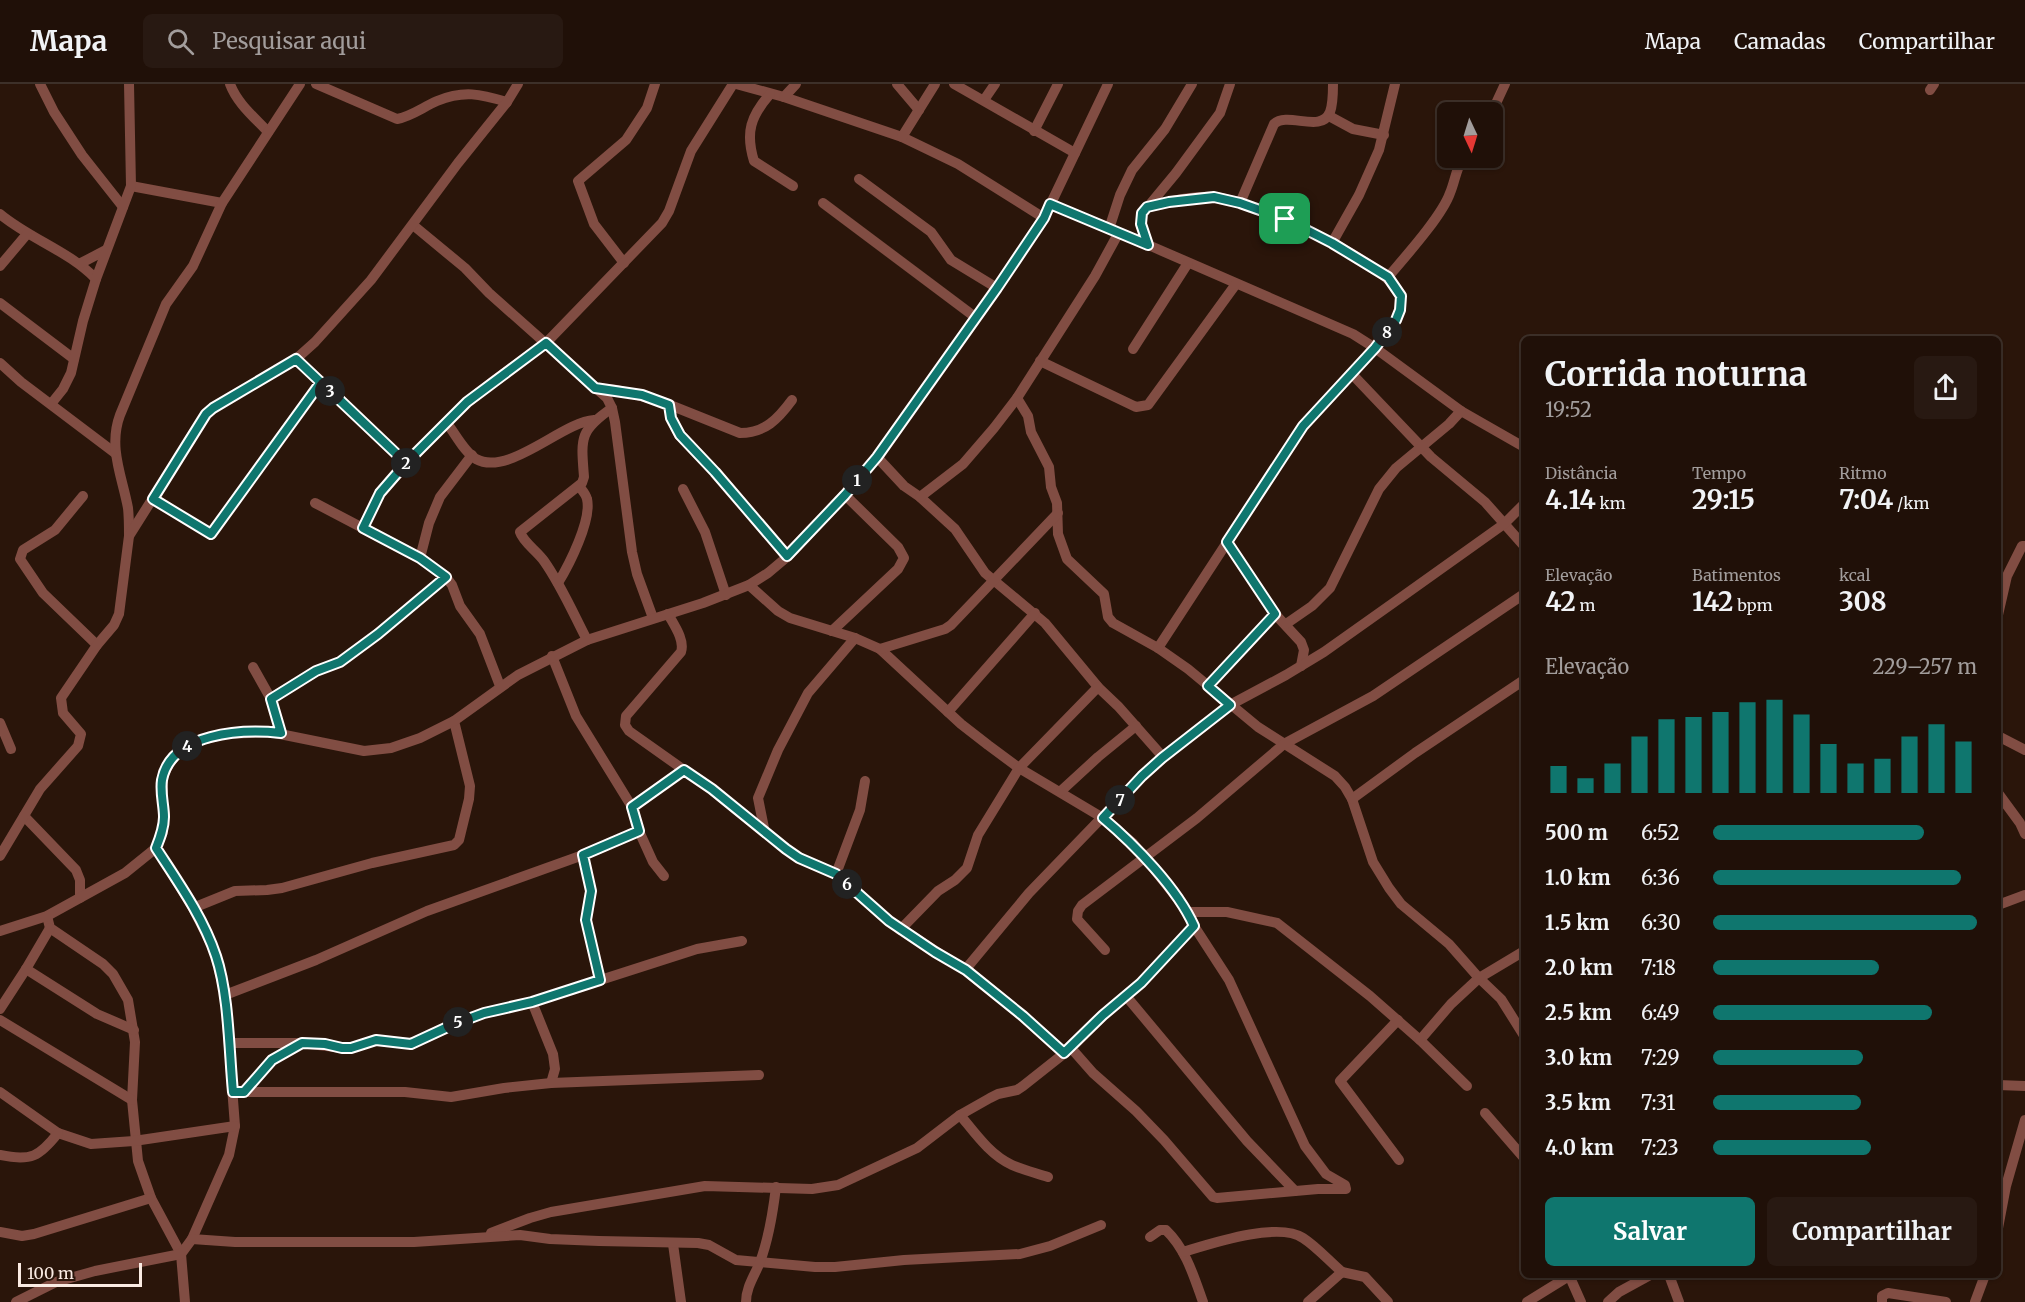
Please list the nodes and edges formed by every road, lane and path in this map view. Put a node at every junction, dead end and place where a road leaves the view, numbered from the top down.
1 (40, 84) edge
2 (129, 84) edge
3 (230, 84) edge
4 (300, 84) edge
5 (316, 84) edge
6 (458, 84) edge
7 (518, 84) edge
8 (655, 84) edge
9 (734, 84) edge
10 (796, 84) edge
11 (897, 84) edge
12 (935, 84) edge
13 (954, 84) edge
14 (995, 84) edge
15 (1058, 84) edge
16 (1108, 84) edge
17 (1192, 84) edge
18 (1230, 84) edge
19 (1333, 84) edge
20 (1395, 84) edge
21 (1505, 84) edge
22 (475, 93) junction
23 (770, 94) junction
24 (784, 97) junction
25 (984, 100) junction
26 (507, 102) junction
27 (1497, 102) edge
28 (919, 110) junction
29 (1329, 116) junction
30 (1034, 131) junction
31 (268, 132) junction
32 (1384, 135) junction
33 (902, 137) junction
34 (1075, 153) junction
35 (1457, 168) edge
36 (859, 179) dead end
37 (131, 186) junction
38 (793, 186) dead end
39 (222, 203) junction
40 (823, 203) dead end
41 (1240, 203) junction
42 (1050, 204) junction
43 (123, 207) junction
44 (1147, 207) junction
45 (0, 214) edge
46 (1044, 218) junction
47 (413, 225) junction
48 (1114, 231) junction
49 (27, 234) junction
50 (1332, 243) junction
51 (1148, 245) junction
52 (106, 250) junction
53 (81, 263) junction
54 (624, 263) junction
55 (1188, 263) junction
56 (0, 266) edge
57 (1388, 277) junction
58 (96, 279) junction
59 (1236, 284) junction
60 (997, 288) junction
61 (0, 303) edge
62 (975, 317) junction
63 (546, 343) junction
64 (1375, 348) junction
65 (1133, 349) dead end
66 (74, 358) junction
67 (296, 359) junction
68 (1040, 361) junction
69 (0, 363) edge
70 (1352, 374) junction
71 (321, 382) junction
72 (595, 388) junction
73 (1017, 398) junction
74 (792, 400) dead end
75 (51, 404) junction
76 (669, 405) junction
77 (612, 408) junction
78 (1461, 411) junction
79 (594, 420) junction
80 (446, 422) junction
81 (1521, 445) edge
82 (1422, 447) junction
83 (115, 453) junction
84 (471, 455) junction
85 (877, 457) junction
86 (406, 463) junction
87 (579, 486) junction
88 (683, 489) dead end
89 (845, 495) junction
90 (83, 496) dead end
91 (920, 497) junction
92 (153, 499) junction
93 (315, 503) dead end
94 (1521, 507) edge
95 (1058, 513) junction
96 (1504, 524) junction
97 (363, 528) junction
98 (129, 536) junction
99 (1227, 542) junction
100 (1521, 543) edge
101 (2024, 544) edge
102 (787, 556) junction
103 (420, 558) junction
104 (446, 577) junction
105 (995, 581) junction
106 (558, 583) junction
107 (749, 585) junction
108 (726, 595) junction
109 (1521, 596) edge
110 (2001, 602) edge
111 (1035, 613) junction
112 (668, 614) junction
113 (1275, 614) junction
114 (653, 618) junction
115 (1286, 624) junction
116 (832, 631) junction
117 (855, 638) junction
118 (587, 640) junction
119 (97, 645) junction
120 (1158, 648) junction
121 (880, 649) junction
122 (552, 656) junction
123 (1301, 666) junction
124 (253, 667) dead end
125 (1521, 682) edge
126 (500, 686) junction
127 (1208, 686) junction
128 (1098, 687) junction
129 (271, 699) junction
130 (1230, 705) junction
131 (948, 712) junction
132 (454, 722) junction
133 (0, 723) edge
134 (1136, 726) junction
135 (281, 733) junction
136 (2001, 738) edge
137 (1284, 744) junction
138 (11, 749) dead end
139 (2025, 750) edge
140 (1162, 758) junction
141 (1019, 768) junction
142 (684, 770) junction
143 (865, 782) dead end
144 (1060, 791) junction
145 (2001, 797) edge
146 (1352, 799) junction
147 (632, 807) junction
148 (24, 816) junction
149 (1103, 818) junction
150 (639, 831) junction
151 (765, 833) junction
152 (2025, 834) edge
153 (156, 848) junction
154 (583, 855) junction
155 (0, 856) edge
156 (1144, 856) junction
157 (836, 874) junction
158 (664, 876) dead end
159 (2025, 895) edge
160 (80, 898) junction
161 (2001, 904) edge
162 (193, 908) junction
163 (1188, 912) junction
164 (47, 916) junction
165 (1194, 926) junction
166 (50, 928) junction
167 (900, 930) junction
168 (0, 932) edge
169 (742, 941) dead end
170 (1105, 950) dead end
171 (1521, 953) edge
172 (26, 969) junction
173 (966, 970) junction
174 (1479, 978) junction
175 (600, 980) junction
176 (225, 995) junction
177 (1126, 996) junction
178 (532, 1002) junction
179 (0, 1009) edge
180 (0, 1020) edge
181 (1398, 1020) junction
182 (134, 1030) junction
183 (1521, 1031) edge
184 (1420, 1040) junction
185 (228, 1042) junction
186 (302, 1043) junction
187 (1068, 1051) junction
188 (759, 1075) dead end
189 (552, 1083) junction
190 (2001, 1085) edge
191 (1467, 1086) dead end
192 (2025, 1086) edge
193 (0, 1092) edge
194 (238, 1092) junction
195 (132, 1100) junction
196 (1485, 1113) dead end
197 (960, 1115) junction
198 (2025, 1120) edge
199 (235, 1126) junction
200 (58, 1132) junction
201 (134, 1141) junction
202 (0, 1155) edge
203 (1521, 1155) edge
204 (1399, 1160) dead end
205 (1048, 1177) dead end
206 (776, 1187) junction
207 (1295, 1191) junction
208 (151, 1198) junction
209 (2001, 1212) edge
210 (1101, 1225) dead end
211 (0, 1232) edge
212 (482, 1237) junction
213 (1150, 1237) dead end
214 (192, 1239) junction
215 (673, 1244) junction
216 (1183, 1252) junction
217 (181, 1254) junction
218 (760, 1262) junction
219 (1342, 1272) junction
220 (1566, 1278) edge
221 (1570, 1278) edge
222 (1645, 1278) edge
223 (1670, 1278) edge
224 (1983, 1278) edge
225 (16, 1302) edge
226 (185, 1302) edge
227 (681, 1302) edge
228 (746, 1302) edge
229 (1203, 1302) edge
230 (1308, 1302) edge
231 (1388, 1302) edge
232 (1527, 1302) edge
233 (1581, 1302) edge
234 (1608, 1302) edge
235 (1679, 1302) edge
236 (1882, 1302) edge
237 (1946, 1302) edge
238 (1975, 1302) edge

1 - 43 street
2 - 37 street
3 - 31 street
4 - 31 street
5 - 22 street
6 - 22 street
7 - 26 street
8 - 54 street
9 - 23 street
9 - 54 street
10 - 24 street
11 - 28 street
12 - 28 street
13 - 25 street
14 - 25 street
15 - 30 street
16 - 34 street
17 - 48 street
18 - 44 street
19 - 29 street
20 - 32 street
21 - 27 street
22 - 26 street
23 - 24 street
23 - 38 street
24 - 33 street
25 - 30 street
26 - 47 street
28 - 33 street
29 - 32 street
29 - 41 street
30 - 34 street
31 - 39 street
32 - 50 street
33 - 46 street
34 - 42 street
35 - 57 street
36 - 60 street
37 - 39 street
37 - 43 street
39 - 83 street
40 - 62 street
41 - 44 street
41 - 50 street
42 - 46 street
42 - 48 street
43 - 52 street
44 - 51 street
45 - 49 street
46 - 60 street
47 - 63 street
47 - 67 street
48 - 51 street
48 - 68 street
49 - 53 street
49 - 56 street
50 - 57 street
51 - 55 street
52 - 53 street
52 - 58 street
53 - 58 street
54 - 63 street
55 - 59 street
55 - 65 street
57 - 64 street
58 - 66 street
59 - 64 street
59 - 68 street
60 - 62 street
61 - 66 street
62 - 85 street
63 - 72 street
63 - 80 street
64 - 70 street
64 - 78 street
66 - 75 street
67 - 71 street
67 - 92 street
68 - 73 street
69 - 75 street
70 - 82 street
70 - 99 street
71 - 86 street
71 - 92 street
72 - 76 street
72 - 77 street
73 - 91 street
73 - 95 street
74 - 76 street
75 - 83 street
76 - 102 street
77 - 79 street
77 - 114 street
78 - 81 street
78 - 82 street
79 - 84 street
79 - 87 street
80 - 84 street
80 - 86 street
82 - 96 street
82 - 115 street
83 - 98 street
84 - 103 street
85 - 89 street
85 - 91 street
86 - 97 street
87 - 106 street
87 - 106 street
88 - 108 street
89 - 102 street
89 - 116 street
90 - 119 street
91 - 105 street
92 - 98 street
93 - 97 street
94 - 96 street
95 - 105 street
95 - 120 street
96 - 100 street
96 - 123 street
97 - 103 street
98 - 119 street
99 - 113 street
99 - 120 street
101 - 110 street
102 - 107 street
103 - 104 street
104 - 126 street
104 - 129 street
105 - 111 street
105 - 121 street
106 - 118 street
107 - 108 street
107 - 116 street
108 - 112 street
109 - 137 street
111 - 128 street
111 - 131 street
112 - 114 street
112 - 142 street
113 - 115 street
113 - 127 street
114 - 118 street
115 - 123 street
116 - 117 street
117 - 121 street
117 - 151 street
118 - 122 street
119 - 148 street
120 - 127 street
121 - 131 street
122 - 126 street
122 - 147 street
123 - 130 street
124 - 129 street
125 - 146 street
126 - 132 street
127 - 130 street
128 - 134 street
128 - 141 street
129 - 135 street
130 - 137 street
130 - 140 street
131 - 141 street
132 - 135 street
132 - 162 street
133 - 138 street
134 - 140 street
134 - 144 street
135 - 153 street
136 - 139 street
137 - 146 street
137 - 156 street
140 - 149 street
141 - 144 street
141 - 167 street
142 - 147 street
142 - 151 street
143 - 157 street
144 - 149 street
145 - 152 street
146 - 174 street
147 - 150 street
148 - 155 street
148 - 160 street
149 - 156 street
149 - 173 street
150 - 154 street
150 - 158 street
151 - 157 street
153 - 160 street
153 - 162 street
154 - 175 street
154 - 176 street
156 - 163 street
156 - 170 street
157 - 167 street
159 - 161 street
160 - 164 street
162 - 176 street
163 - 165 street
163 - 181 street
164 - 166 street
164 - 168 street
165 - 177 street
165 - 207 street
166 - 172 street
166 - 182 street
167 - 173 street
169 - 175 street
171 - 174 street
172 - 179 street
172 - 182 street
173 - 187 street
174 - 183 street
174 - 184 street
175 - 178 street
176 - 185 street
177 - 187 street
177 - 207 street
178 - 186 street
178 - 189 street
180 - 195 street
181 - 184 street
181 - 204 street
182 - 195 street
184 - 191 street
185 - 186 street
185 - 194 street
186 - 194 street
187 - 197 street
187 - 207 street
188 - 189 street
189 - 194 street
190 - 192 street
193 - 200 street
194 - 199 street
195 - 201 street
196 - 203 street
197 - 205 street
197 - 206 street
198 - 209 street
199 - 201 street
199 - 214 street
200 - 201 street
200 - 202 street
201 - 208 street
206 - 212 street
206 - 218 street
208 - 211 street
208 - 217 street
210 - 218 street
212 - 214 street
212 - 215 street
213 - 216 street
214 - 217 street
215 - 218 street
215 - 227 street
216 - 219 street
216 - 229 street
217 - 225 street
217 - 226 street
218 - 228 street
219 - 230 street
219 - 231 street
220 - 232 street
221 - 233 street
222 - 234 street
223 - 235 street
224 - 238 street
236 - 237 street

